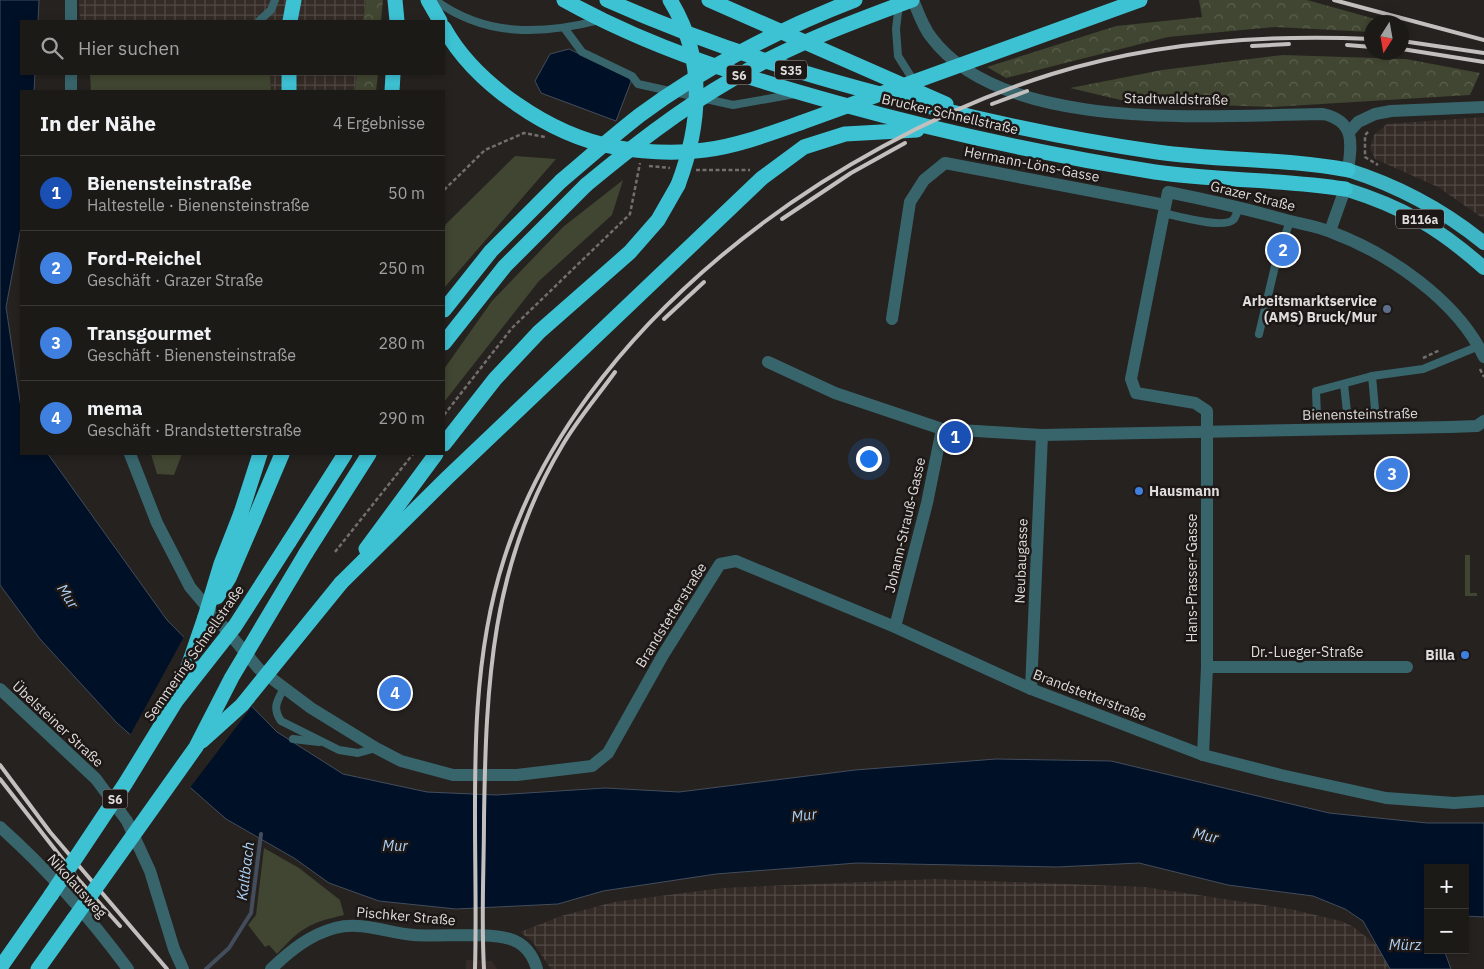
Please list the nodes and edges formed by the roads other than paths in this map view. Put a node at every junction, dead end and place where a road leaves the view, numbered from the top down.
1 (71, 0) edge
2 (275, 0) edge
3 (294, 0) edge
4 (396, 0) edge
5 (428, 0) edge
6 (435, 0) edge
7 (564, 0) edge
8 (608, 0) edge
9 (670, 0) edge
10 (708, 0) edge
11 (855, 0) edge
12 (900, 0) edge
13 (912, 0) edge
14 (1140, 0) edge
15 (71, 20) edge
16 (260, 20) edge
17 (290, 20) edge
18 (396, 20) edge
19 (439, 20) edge
20 (601, 20) junction
21 (565, 29) junction
22 (445, 30) edge
23 (71, 75) edge
24 (289, 75) edge
25 (393, 75) edge
26 (71, 90) edge
27 (289, 90) edge
28 (392, 90) edge
29 (802, 93) junction
30 (921, 93) junction
31 (1484, 108) edge
32 (981, 120) junction
33 (934, 130) junction
34 (1349, 132) junction
35 (1348, 170) junction
36 (1345, 190) junction
37 (1165, 203) junction
38 (1239, 207) junction
39 (1290, 221) junction
40 (1330, 231) junction
41 (1484, 243) edge
42 (1484, 268) edge
43 (445, 309) edge
44 (892, 319) dead end
45 (1259, 334) dead end
46 (445, 342) edge
47 (1482, 352) edge
48 (768, 362) dead end
49 (1372, 376) junction
50 (1344, 384) junction
51 (1374, 409) dead end
52 (1347, 412) dead end
53 (1317, 416) dead end
54 (1484, 421) edge
55 (942, 429) junction
56 (1208, 432) junction
57 (1042, 435) junction
58 (445, 443) edge
59 (130, 455) edge
60 (260, 455) edge
61 (281, 455) edge
62 (344, 455) edge
63 (368, 455) edge
64 (435, 455) edge
65 (247, 516) junction
66 (341, 583) junction
67 (895, 627) junction
68 (1207, 667) junction
69 (1407, 667) dead end
70 (284, 688) junction
71 (0, 689) edge
72 (1031, 689) junction
73 (176, 702) junction
74 (293, 739) dead end
75 (322, 742) junction
76 (196, 747) junction
77 (376, 748) junction
78 (1204, 755) junction
79 (1484, 801) edge
80 (0, 827) edge
81 (0, 968) edge
82 (38, 969) edge
83 (128, 969) edge
84 (183, 969) edge
85 (271, 969) edge
86 (537, 969) edge

1 - 15 street
2 - 16 lane
3 - 17 highway
4 - 18 highway
5 - 19 highway
6 - 21 lane
7 - 20 highway, Brucker Schnellstraße / S35
8 - 32 highway, Brucker Schnellstraße / S35
9 - 58 highway, bridge
10 - 30 highway
11 - 43 highway, S6, bridge
12 - 30 lane
13 - 34 street, Stadtwaldstraße
13 - 46 highway, S6, bridge
14 - 22 highway, bridge
20 - 21 lane
20 - 29 highway, Brucker Schnellstraße / S35
21 - 29 lane
23 - 26 street
24 - 27 highway
25 - 28 highway
29 - 33 highway, Brucker Schnellstraße / S35
30 - 32 highway
31 - 34 street
32 - 35 highway, Brucker Schnellstraße / S35
33 - 36 highway, Brucker Schnellstraße / S35
33 - 66 highway
34 - 35 street
35 - 41 highway, B116a
36 - 40 street
36 - 42 highway, B116a
37 - 38 street, Grazer Straße
37 - 38 lane
37 - 44 street, Hermann-Löns-Gasse
37 - 56 street, Hans-Prasser-Gasse
38 - 39 street, Grazer Straße
39 - 40 street, Grazer Straße
39 - 45 lane
40 - 47 street, Grazer Straße
47 - 49 lane
48 - 55 street, Bienensteinstraße
49 - 50 lane
49 - 51 lane
50 - 52 lane
50 - 53 lane
54 - 56 street, Bienensteinstraße
55 - 57 street, Bienensteinstraße
55 - 67 street, Johann-Strauß-Gasse
56 - 57 street, Bienensteinstraße
56 - 68 street, Hans-Prasser-Gasse
57 - 72 street, Neubaugasse
59 - 70 street, Brandstetterstraße
60 - 65 highway
61 - 65 highway
62 - 73 highway, Semmering Schnellstraße / S6, bridge
63 - 76 highway, S6, bridge
64 - 66 highway
65 - 73 highway, bridge
66 - 76 highway, bridge
67 - 72 street, Brandstetterstraße
67 - 77 street, Brandstetterstraße
68 - 69 street, Dr.-Lueger-Straße
68 - 78 street, Hans-Prasser-Gasse
70 - 75 lane
70 - 77 street, Brandstetterstraße
71 - 84 street, Übelsteiner Straße
72 - 78 street, Brandstetterstraße
73 - 81 highway, Semmering Schnellstraße / S6, bridge
74 - 75 lane
75 - 77 lane
76 - 82 highway, S6, bridge
78 - 79 street, Brandstetterstraße
80 - 83 street, Nikolausweg
85 - 86 street, Pischker Straße

